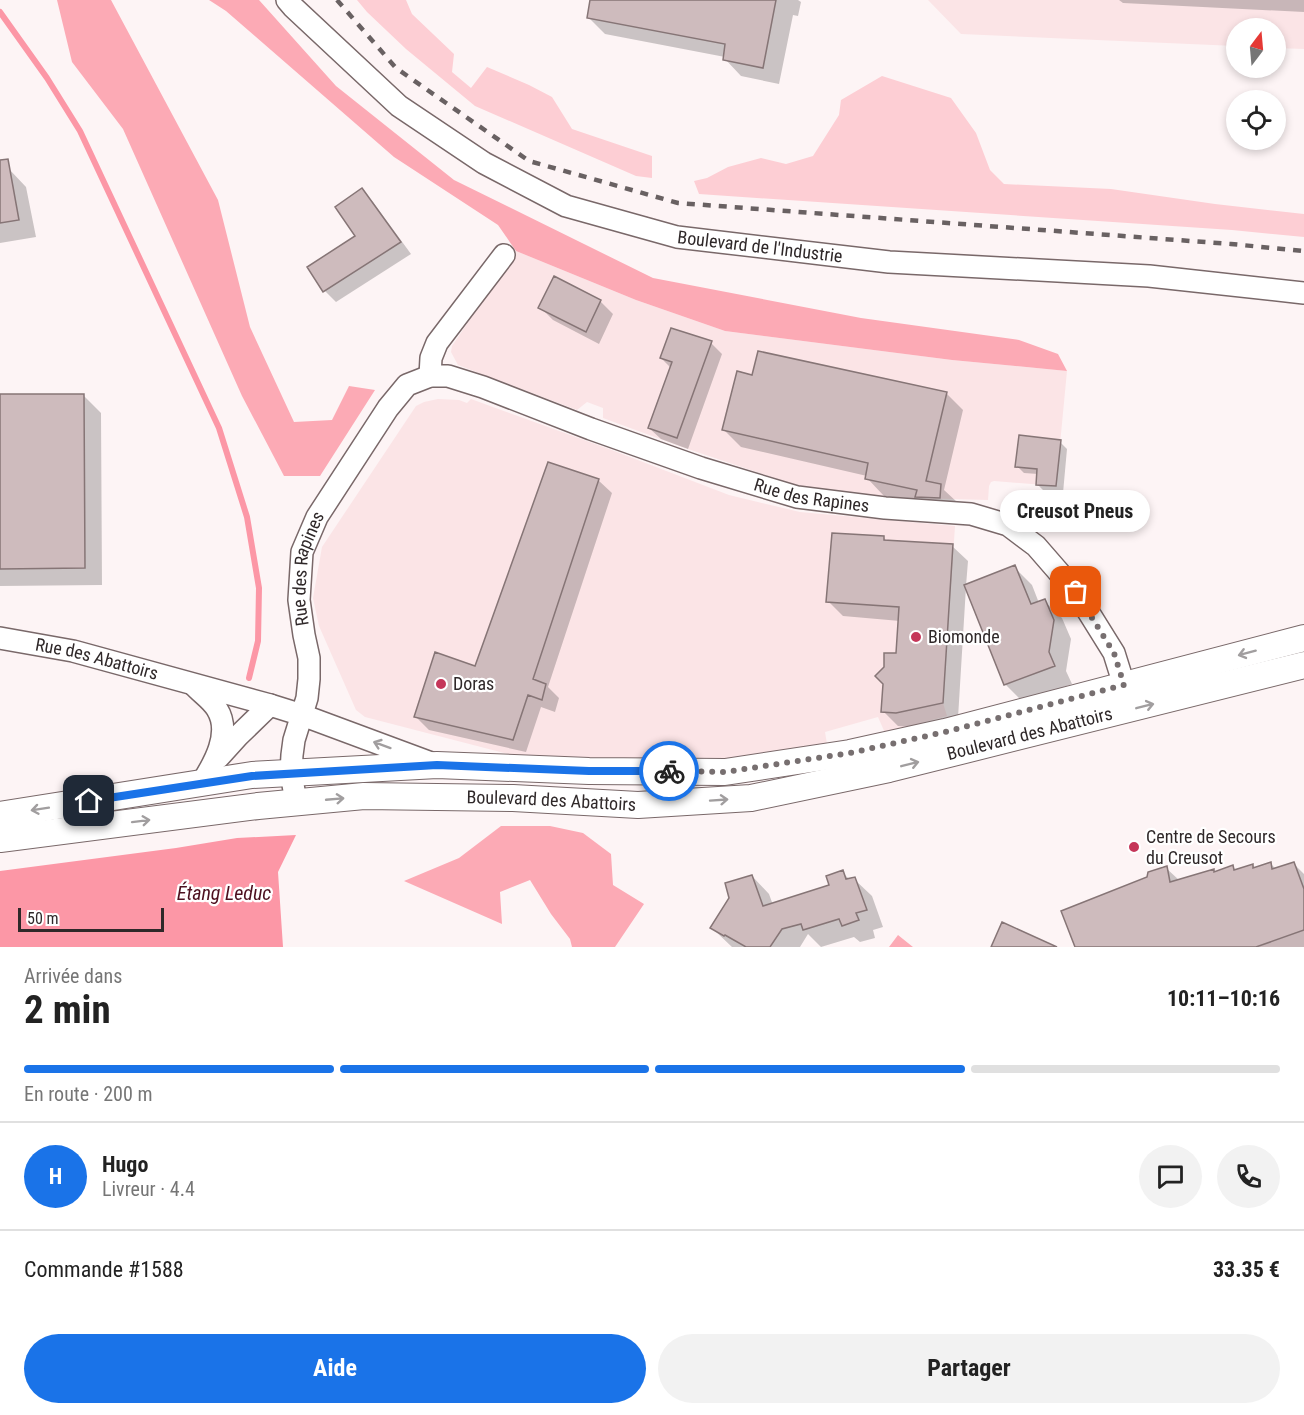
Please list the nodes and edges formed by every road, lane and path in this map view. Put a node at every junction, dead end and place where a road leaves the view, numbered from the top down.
1 (286, 0) edge
2 (504, 255) dead end
3 (1304, 292) edge
4 (430, 376) junction
5 (0, 638) edge
6 (1304, 638) edge
7 (1298, 670) edge
8 (191, 683) junction
9 (1124, 685) junction
10 (270, 705) junction
11 (302, 715) junction
12 (214, 762) junction
13 (437, 765) junction
14 (291, 773) junction
15 (201, 784) junction
16 (296, 802) junction
17 (0, 815) edge
18 (0, 839) edge

1 - 3 street, Boulevard de l'Industrie
2 - 4 street
4 - 9 street, Rue des Rapines
4 - 11 street, Rue des Rapines
5 - 8 street, Rue des Abattoirs
6 -> 9 street, Boulevard des Abattoirs
16 -> 7 street, Boulevard des Abattoirs
8 - 10 street, Rue des Abattoirs
8 - 12 street, Rue des Abattoirs
9 - 13 street, Boulevard des Abattoirs
10 - 11 street, Rue des Abattoirs
10 - 12 street, Rue des Abattoirs
13 -> 11 street, Rue des Abattoirs
11 - 14 street, Rue des Rapines
12 - 15 street, Rue des Abattoirs
13 - 14 street, Boulevard des Abattoirs
14 - 15 street, Boulevard des Abattoirs
14 - 16 street, Rue des Rapines
15 -> 17 street, Boulevard des Abattoirs
18 -> 16 street, Boulevard des Abattoirs

